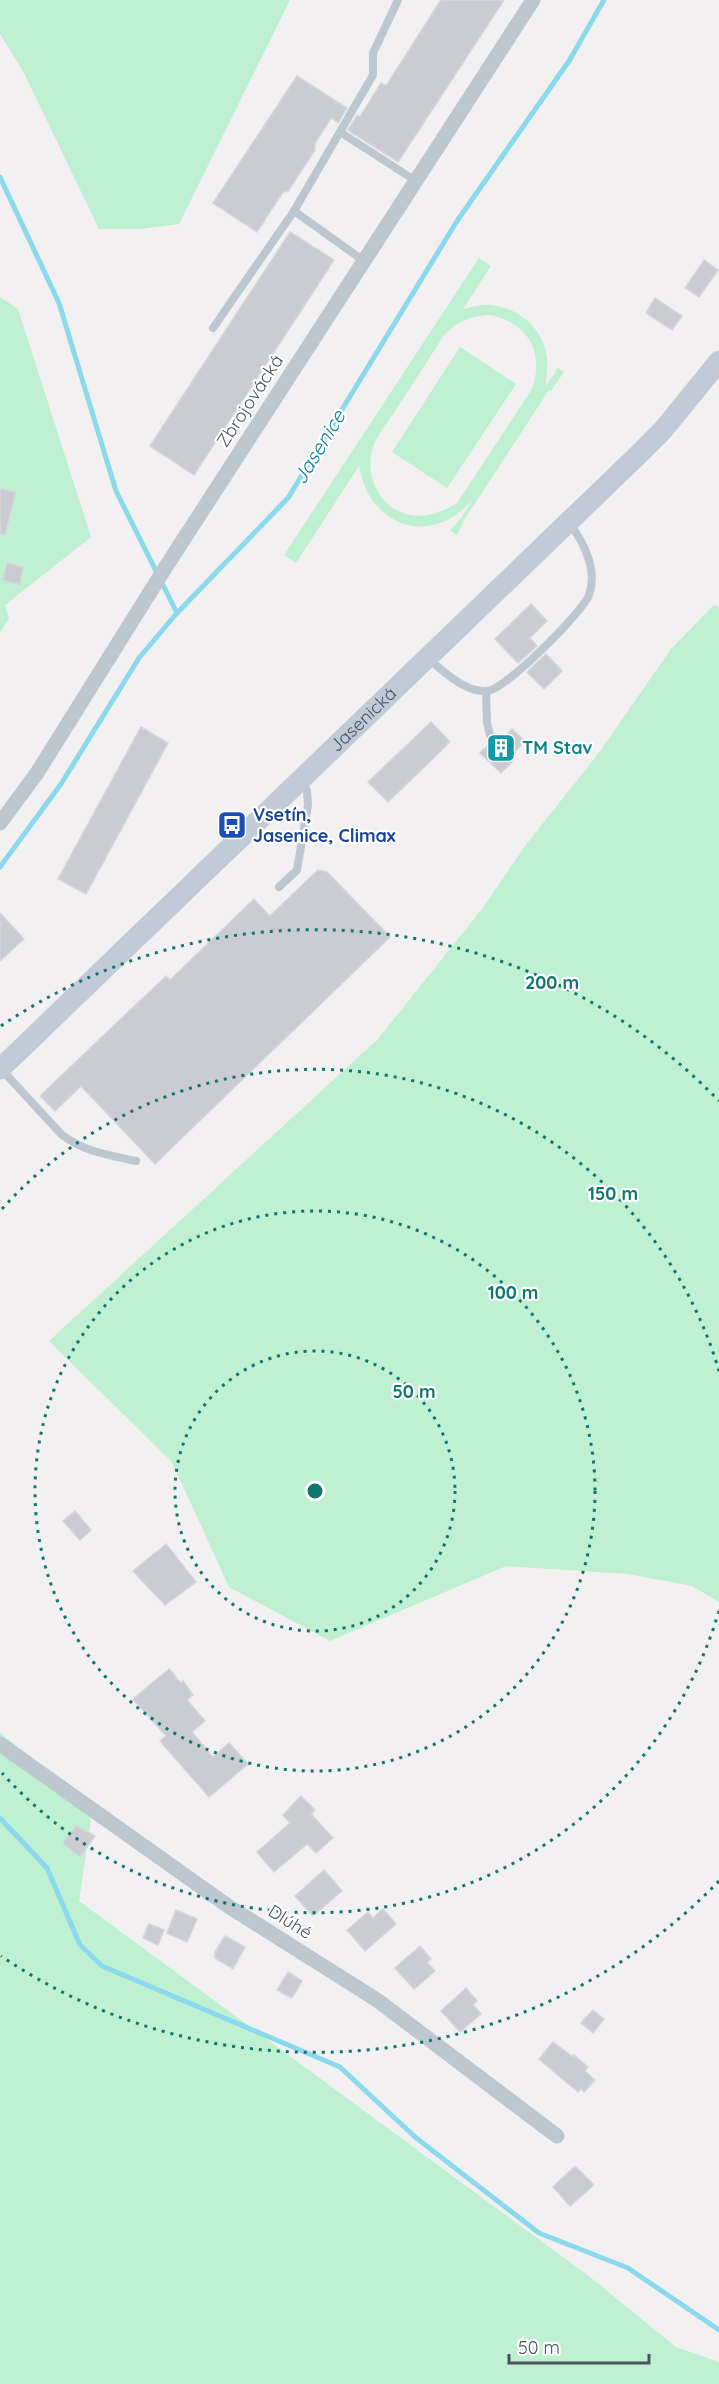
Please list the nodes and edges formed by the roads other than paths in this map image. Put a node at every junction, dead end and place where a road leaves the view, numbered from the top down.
1 (398, 0) edge
2 (533, 0) edge
3 (340, 132) junction
4 (416, 182) junction
5 (294, 211) junction
6 (364, 261) junction
7 (213, 328) dead end
8 (719, 362) edge
9 (569, 522) junction
10 (427, 658) junction
11 (486, 691) junction
12 (490, 735) dead end
13 (301, 780) junction
14 (0, 823) edge
15 (279, 887) dead end
16 (0, 1069) edge
17 (136, 1161) dead end
18 (0, 1744) edge
19 (557, 2136) dead end

1 - 3 lane
2 - 4 street, Zbrojovácká
3 - 4 lane
3 - 5 lane
4 - 6 street, Zbrojovácká
5 - 6 lane
5 - 7 lane
6 - 14 street, Zbrojovácká
8 - 9 street, Jasenická
9 - 10 street, Jasenická
9 - 11 lane
10 - 11 lane
10 - 13 street, Jasenická
11 - 12 lane
13 - 15 lane
13 - 16 street, Jasenická
16 - 17 lane
18 - 19 street, Dlúhé

